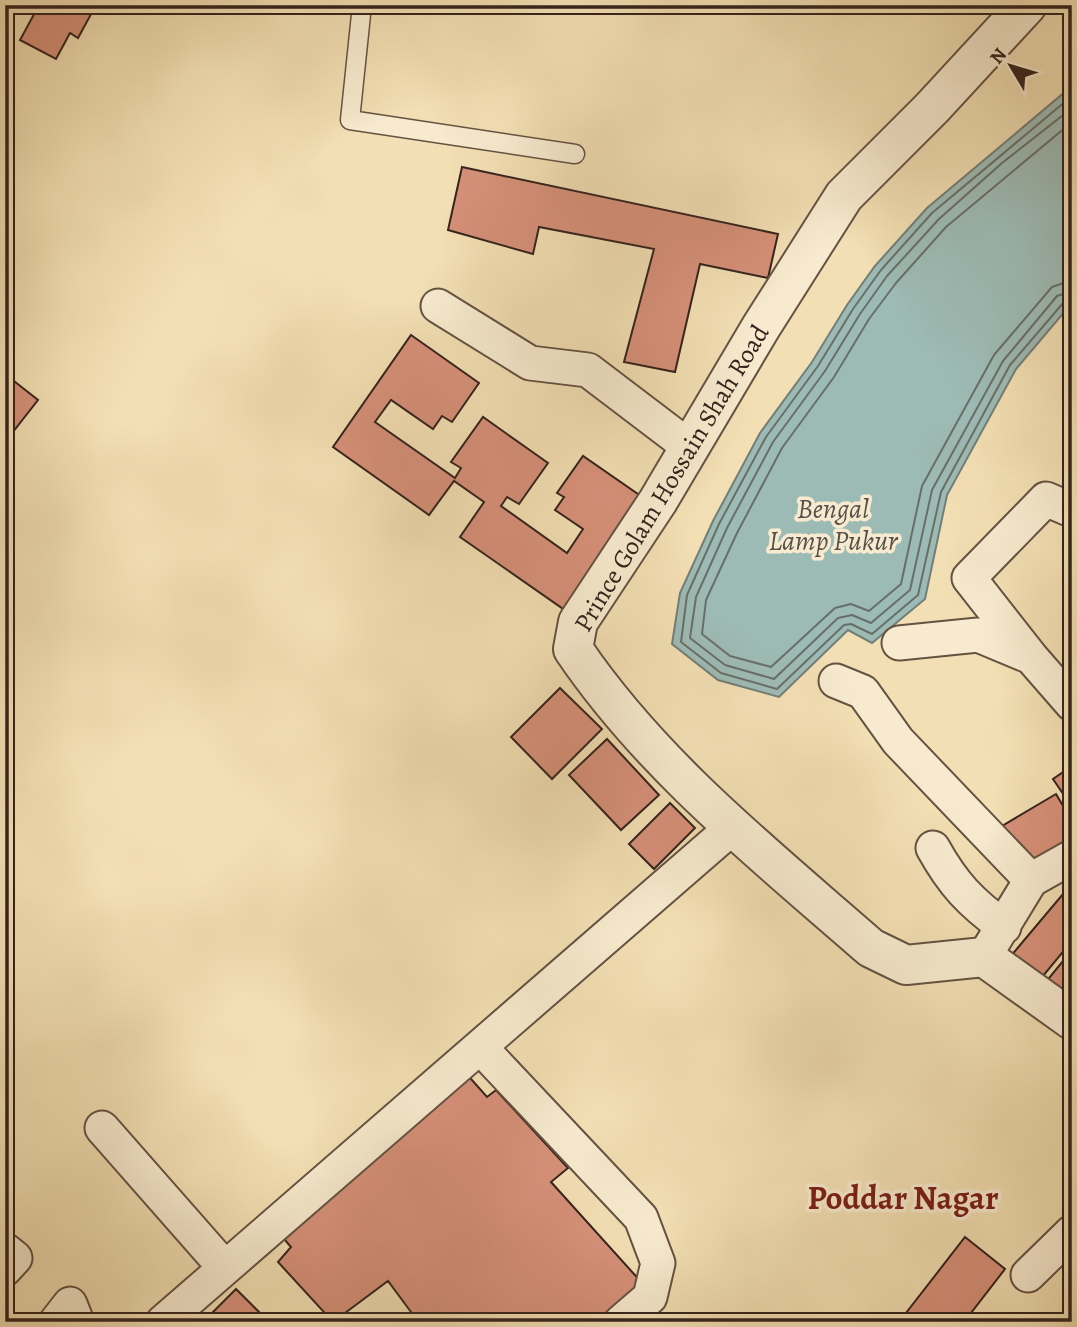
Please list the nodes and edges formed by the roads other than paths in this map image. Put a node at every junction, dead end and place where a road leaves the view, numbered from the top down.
1 (362, 5) edge
2 (1027, 5) edge
3 (575, 154) dead end
4 (438, 306) dead end
5 (688, 446) junction
6 (1072, 506) edge
7 (899, 643) dead end
8 (1031, 657) junction
9 (836, 681) dead end
10 (1072, 704) edge
11 (734, 826) junction
12 (933, 848) dead end
13 (1072, 857) edge
14 (1031, 880) junction
15 (994, 942) junction
16 (1069, 1013) edge
17 (480, 1047) junction
18 (102, 1128) dead end
19 (1072, 1232) edge
20 (5, 1250) edge
21 (225, 1268) junction
22 (5, 1269) edge
23 (1028, 1275) dead end
24 (56, 1322) edge
25 (76, 1322) edge
26 (163, 1322) edge
27 (621, 1322) edge

1 - 3 lane
2 - 5 street, Prince Golam Hossain Shah Road
4 - 5 street
5 - 11 street, Prince Golam Hossain Shah Road
6 - 8 street
7 - 8 street
8 - 10 street
9 - 14 street
11 - 15 street, Prince Golam Hossain Shah Road
11 - 17 street
12 - 15 street
13 - 14 street
14 - 15 street
15 - 16 street
17 - 21 street
17 - 27 street
18 - 21 street
19 - 23 street
20 - 22 street
21 - 26 street
24 - 25 street

